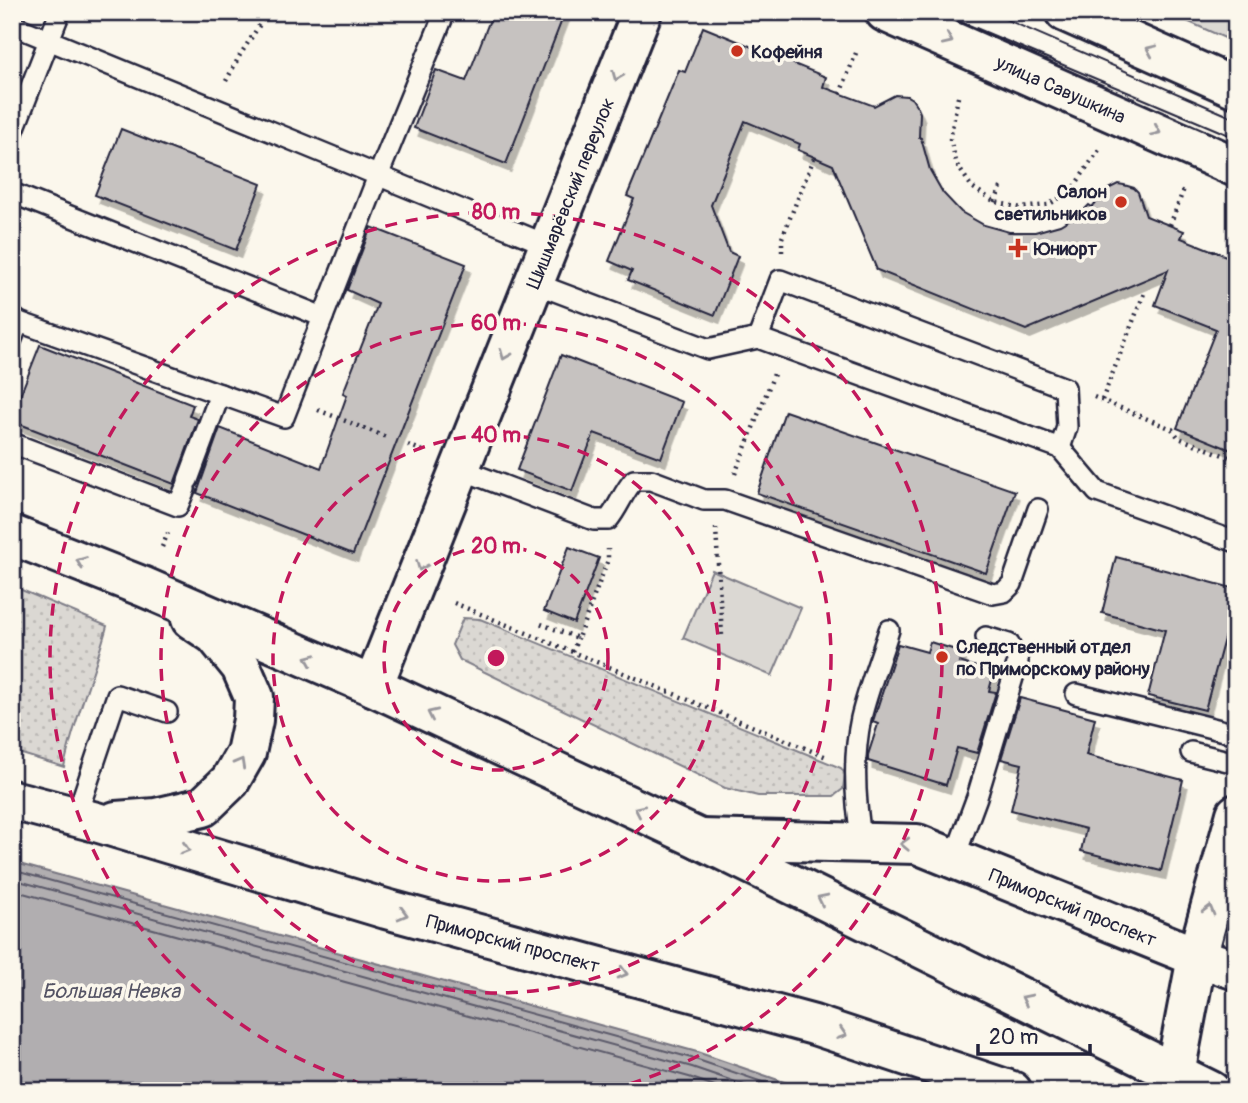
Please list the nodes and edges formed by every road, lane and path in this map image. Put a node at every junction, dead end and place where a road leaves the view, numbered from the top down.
1 (60, 12) edge
2 (268, 12) edge
3 (445, 12) edge
4 (642, 12) edge
5 (885, 12) edge
6 (1065, 12) edge
7 (12, 25) edge
8 (49, 39) junction
9 (856, 53) dead end
10 (1236, 88) edge
11 (840, 94) dead end
12 (958, 97) dead end
13 (212, 107) junction
14 (12, 135) edge
15 (1104, 143) dead end
16 (814, 158) dead end
17 (1236, 167) edge
18 (378, 176) junction
19 (1188, 179) dead end
20 (1002, 185) dead end
21 (12, 193) edge
22 (995, 202) junction
23 (1170, 225) dead end
24 (550, 246) junction
25 (780, 281) junction
26 (534, 283) junction
27 (1144, 291) dead end
28 (323, 317) junction
29 (14, 326) edge
30 (758, 338) junction
31 (784, 347) junction
32 (1065, 388) junction
33 (220, 394) junction
34 (291, 400) junction
35 (1101, 400) junction
36 (386, 437) dead end
37 (12, 443) edge
38 (1060, 448) junction
39 (1236, 460) edge
40 (460, 469) junction
41 (725, 500) junction
42 (1038, 509) dead end
43 (608, 520) junction
44 (12, 536) edge
45 (1236, 542) edge
46 (144, 587) junction
47 (454, 603) dead end
48 (541, 624) dead end
49 (889, 630) dead end
50 (722, 636) dead end
51 (986, 637) dead end
52 (578, 638) junction
53 (572, 652) junction
54 (373, 686) junction
55 (1076, 694) dead end
56 (167, 712) dead end
57 (1236, 734) edge
58 (1191, 752) dead end
59 (829, 758) dead end
60 (1236, 763) edge
61 (12, 800) edge
62 (1236, 814) edge
63 (86, 820) junction
64 (700, 839) junction
65 (862, 843) junction
66 (954, 859) junction
67 (1197, 957) junction
68 (1236, 970) edge
69 (1175, 1073) junction
70 (1012, 1091) edge
71 (1211, 1091) edge

1 - 8 lane
2 - 13 path
3 - 18 lane
4 -> 24 main road, Шишмарёвский переулок
5 -> 17 main road, улица Савушкина
10 -> 6 main road
7 - 8 lane
8 - 13 lane
8 - 14 lane
9 - 11 path
12 - 22 path
13 - 18 lane
15 - 22 path
16 - 25 path
18 - 24 lane
18 - 28 lane
19 - 23 path
20 - 22 path
21 - 28 lane
24 - 26 main road, Шишмарёвский переулок
25 - 30 lane
25 - 32 lane
26 - 30 lane
26 -> 40 main road, Шишмарёвский переулок
27 - 35 path
28 - 34 lane
29 - 33 lane
30 - 31 lane
31 - 38 lane
31 - 41 path
32 - 35 path
32 - 38 lane
33 - 34 lane
33 - 37 lane
34 - 36 path
35 - 39 path
38 - 45 lane
40 - 43 lane
40 -> 54 main road, Шишмарёвский переулок
41 - 42 lane
41 - 43 lane
41 - 50 path
43 - 52 path
46 -> 44 main road, Приморский проспект
54 -> 46 main road, Приморский проспект
63 -> 46 main road
47 - 53 path
48 - 52 path
49 - 65 lane
51 - 66 lane
52 - 53 path
53 - 59 path
64 -> 54 main road, Приморский проспект
55 - 57 lane
56 - 63 lane
58 - 60 lane
61 - 63 main road, Приморский проспект
67 -> 62 main road
63 -> 70 main road, Приморский проспект
64 - 65 main road, Приморский проспект
69 -> 64 main road, Приморский проспект
66 -> 65 main road, Приморский проспект
66 - 67 main road, Приморский проспект
67 - 68 main road, Приморский проспект
67 - 69 main road
69 - 71 main road, Приморский проспект

